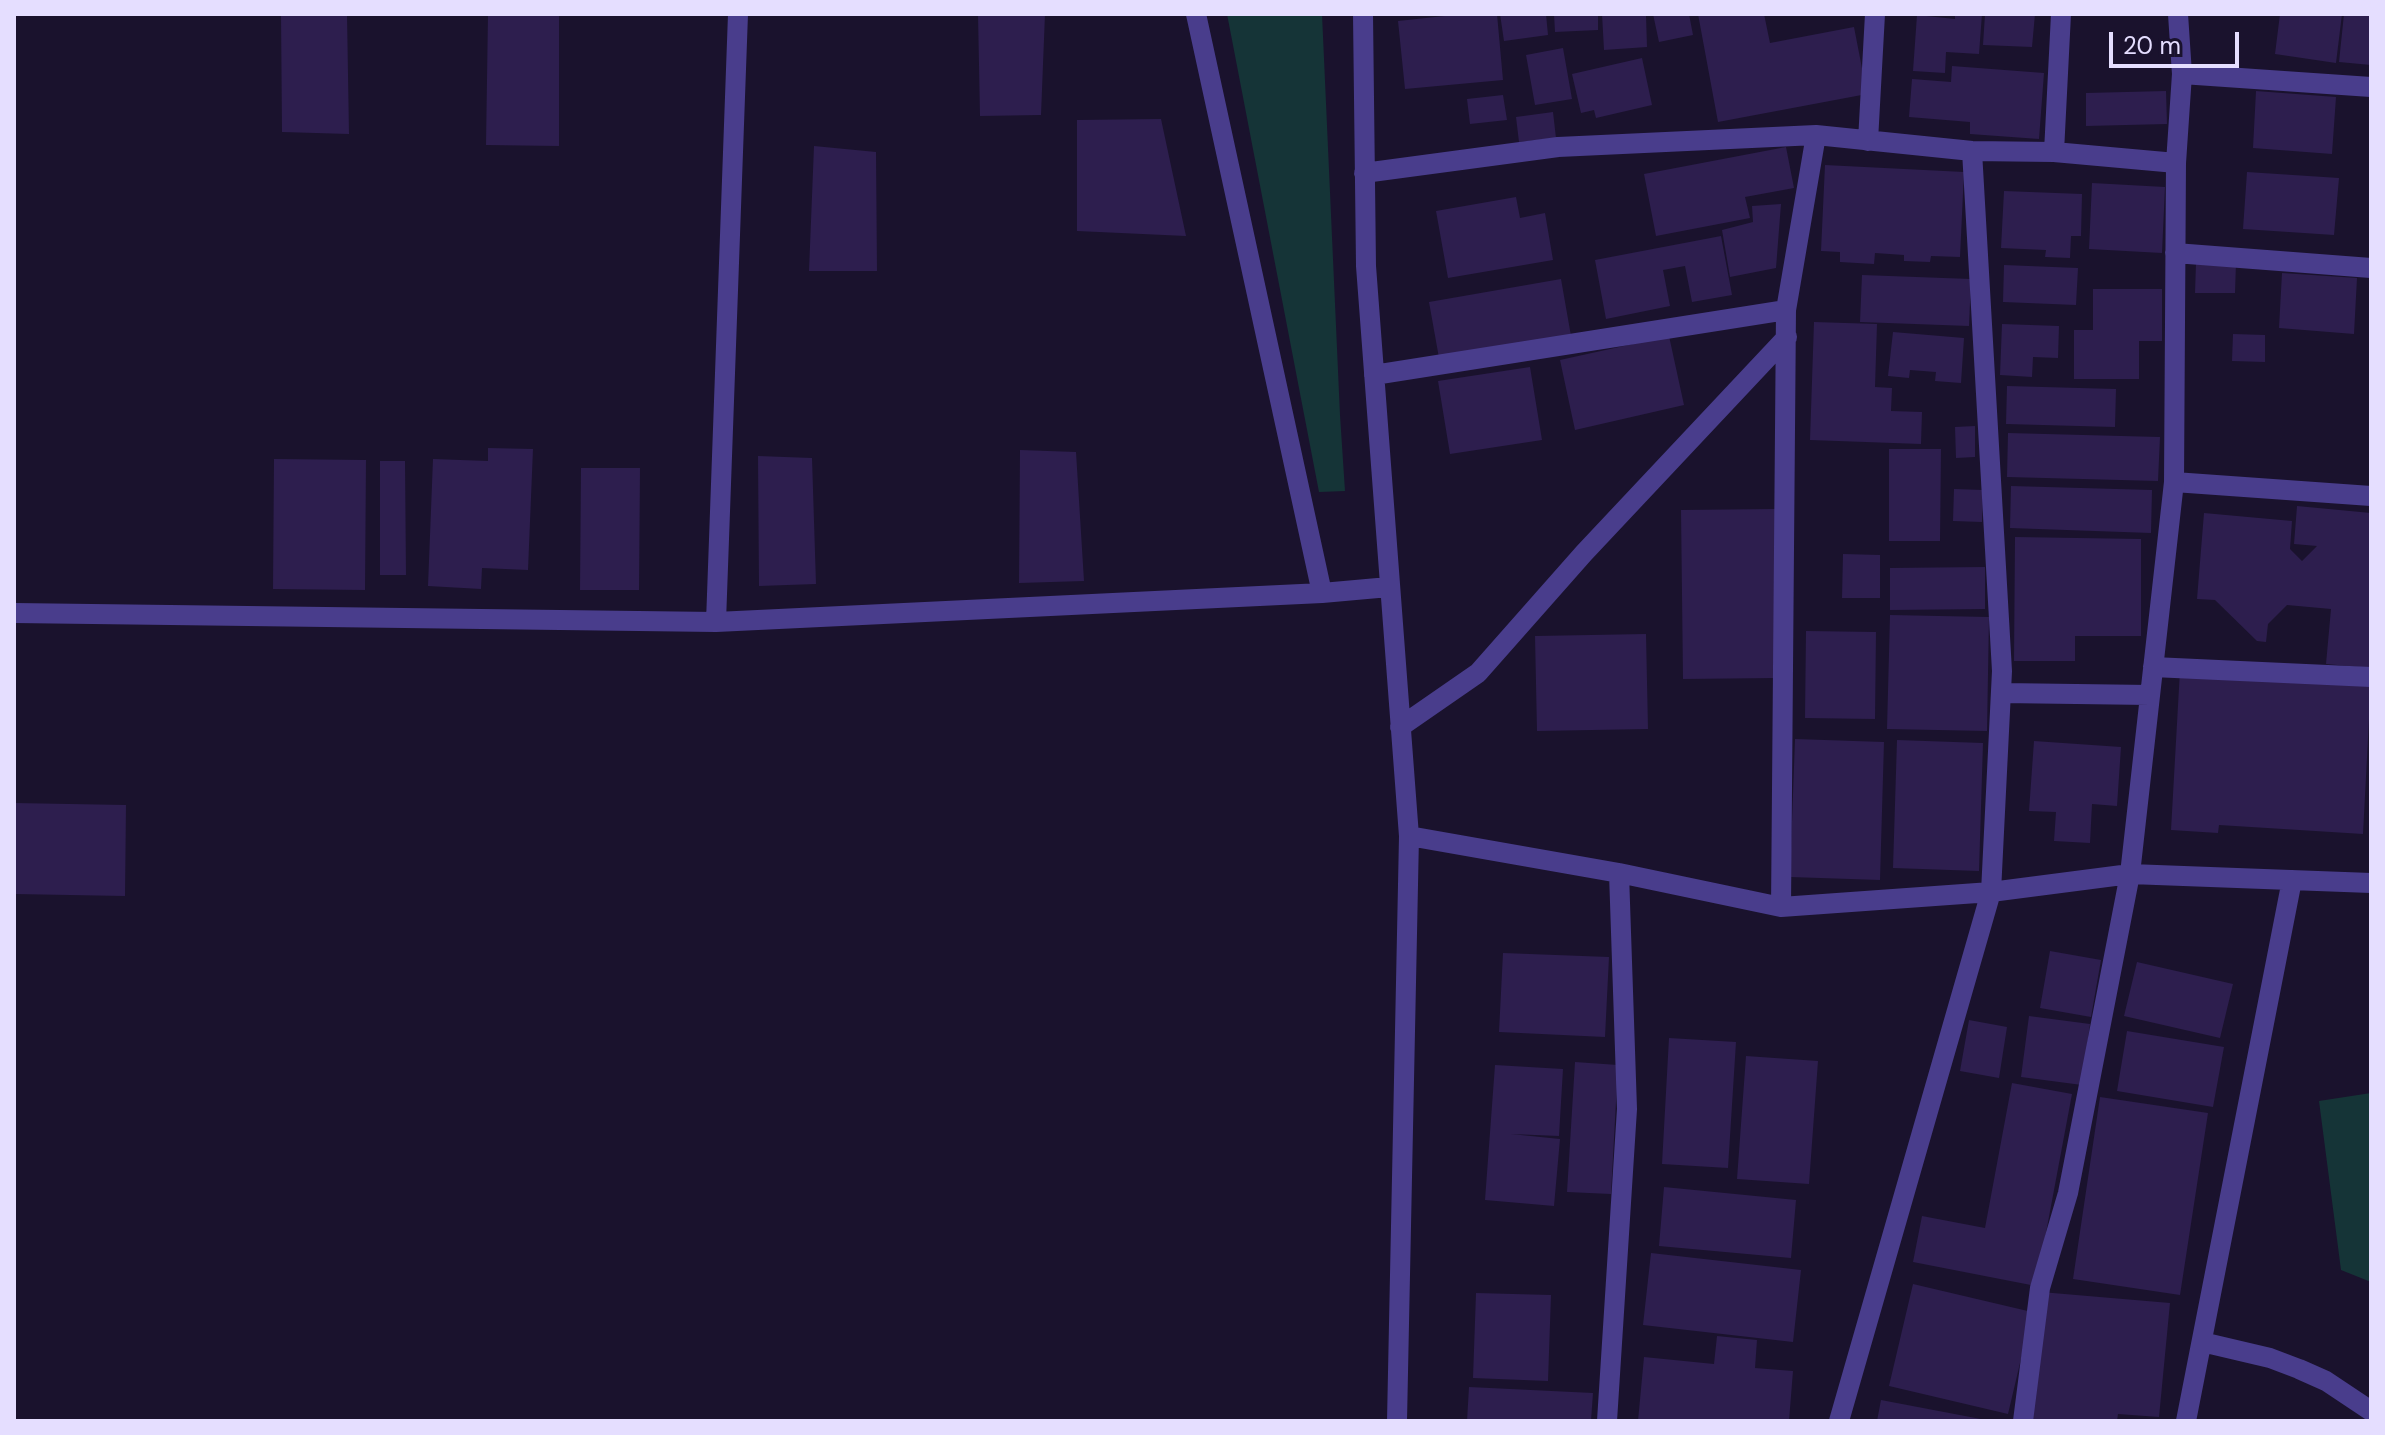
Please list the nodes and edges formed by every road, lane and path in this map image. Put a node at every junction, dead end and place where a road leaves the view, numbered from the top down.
1 (738, 14) edge
2 (1196, 14) edge
3 (1363, 14) edge
4 (1875, 14) edge
5 (2061, 14) edge
6 (2178, 14) edge
7 (2182, 74) junction
8 (2371, 87) edge
9 (1816, 135) junction
10 (1868, 141) junction
11 (1972, 151) junction
12 (2054, 152) junction
13 (2176, 163) junction
14 (1364, 173) junction
15 (2175, 253) junction
16 (2371, 268) edge
17 (1786, 310) junction
18 (1787, 337) junction
19 (1374, 375) junction
20 (2174, 482) junction
21 (2371, 496) edge
22 (1389, 587) junction
23 (1322, 593) junction
24 (14, 613) edge
25 (716, 622) junction
26 (2153, 667) junction
27 (2371, 677) edge
28 (2002, 693) junction
29 (2150, 695) junction
30 (1400, 727) junction
31 (1409, 836) junction
32 (1619, 873) junction
33 (2130, 874) junction
34 (2292, 880) junction
35 (2371, 883) edge
36 (1991, 892) junction
37 (1781, 907) junction
38 (2202, 1342) junction
39 (2371, 1411) edge
40 (1397, 1421) edge
41 (1607, 1421) edge
42 (1839, 1421) edge
43 (2023, 1421) edge
44 (2186, 1421) edge

1 - 25 street
2 - 23 street
3 - 14 street
4 - 10 street
5 - 12 street
6 - 7 street
7 - 8 street
7 - 13 street
9 - 10 street
9 - 14 street
9 - 17 street
10 - 11 street
11 - 12 street
11 - 28 street
12 - 13 street
13 - 15 street
14 - 19 street
15 - 16 street
15 - 20 street
17 - 18 street
17 - 19 street
18 - 30 street
18 - 37 street
19 - 22 street
20 - 21 street
20 - 26 street
22 - 23 street
22 - 30 street
23 - 25 street
24 - 25 street
26 - 27 street
26 - 29 street
28 - 29 street
28 - 36 street
29 - 33 street
30 - 31 street
31 - 32 street
31 - 40 street
32 - 37 street
32 - 41 street
33 - 34 street
33 - 36 street
33 - 43 street
34 - 35 street
34 - 38 street
36 - 37 street
36 - 42 street
38 - 39 street
38 - 44 street

